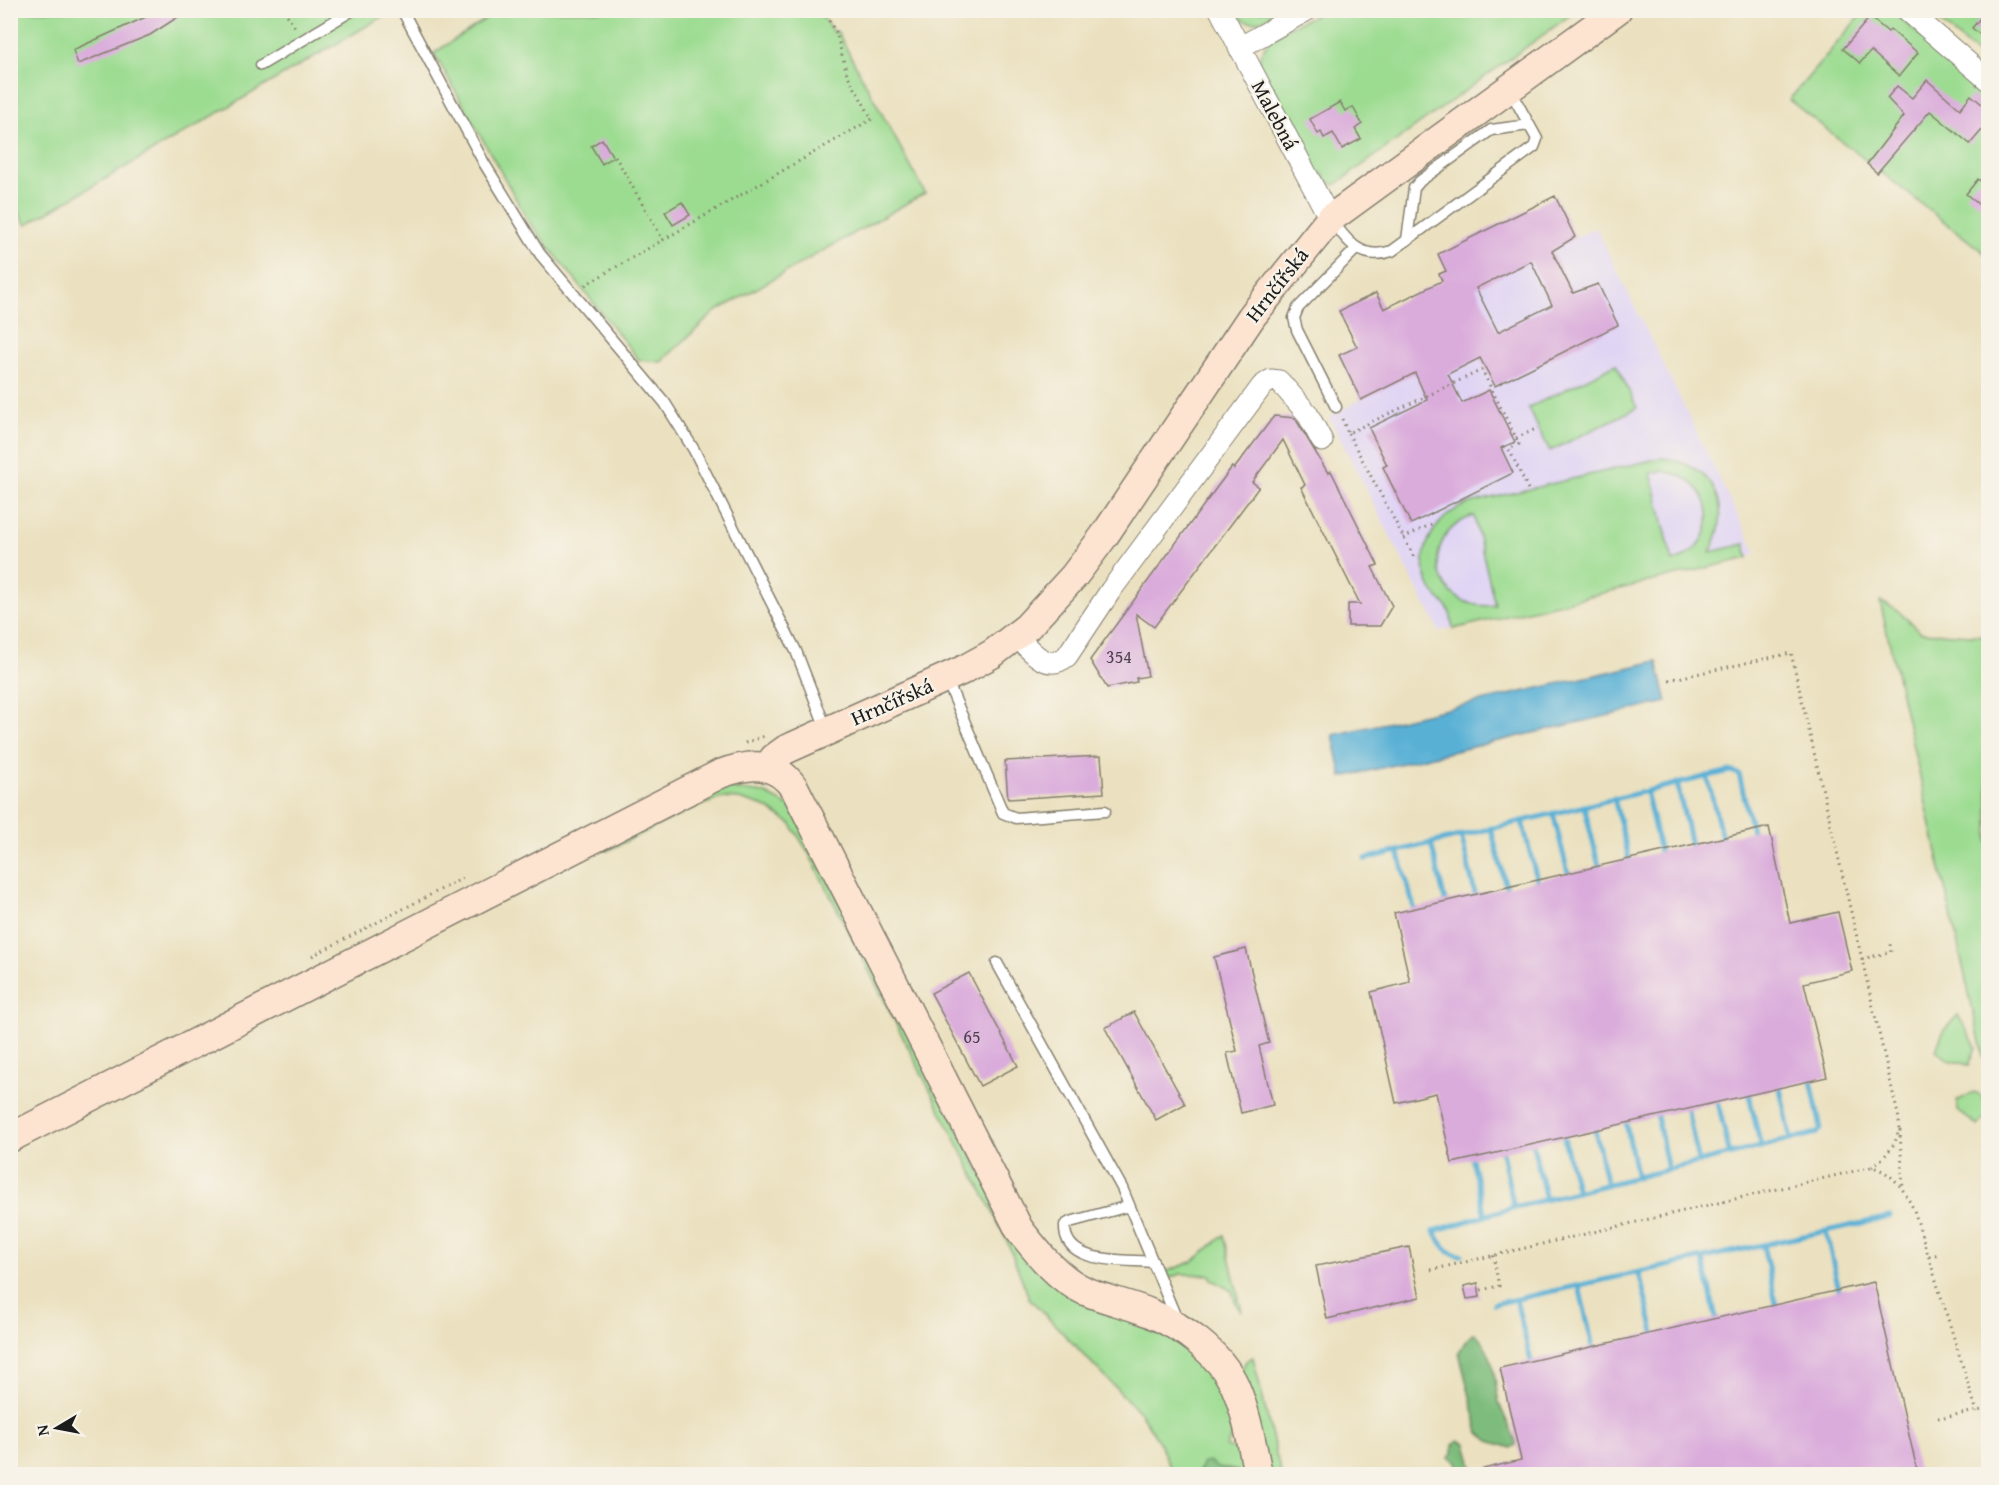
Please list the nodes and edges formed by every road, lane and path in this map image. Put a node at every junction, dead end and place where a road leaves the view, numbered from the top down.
1 (284, 10) edge
2 (353, 10) edge
3 (402, 10) edge
4 (823, 10) edge
5 (1220, 10) edge
6 (1307, 10) edge
7 (1617, 10) edge
8 (1907, 10) edge
9 (304, 40) junction
10 (1239, 48) junction
11 (261, 65) dead end
12 (1989, 80) edge
13 (1510, 89) junction
14 (1529, 125) junction
15 (615, 156) dead end
16 (1330, 219) junction
17 (663, 240) junction
18 (1407, 240) junction
19 (1357, 248) junction
20 (572, 293) junction
21 (1336, 407) joint
22 (1538, 428) dead end
23 (1348, 433) junction
24 (1516, 438) junction
25 (1322, 441) dead end
26 (1528, 489) dead end
27 (1432, 524) dead end
28 (1403, 538) junction
29 (1414, 557) dead end
30 (1017, 636) junction
31 (946, 678) junction
32 (1669, 680) dead end
33 (827, 731) junction
34 (768, 767) junction
35 (1106, 811) dead end
36 (1890, 944) dead end
37 (1862, 959) junction
38 (998, 963) dead end
39 (1900, 1128) junction
40 (10, 1138) edge
41 (1872, 1167) junction
42 (1904, 1190) junction
43 (1129, 1206) junction
44 (1940, 1254) dead end
45 (1493, 1255) junction
46 (1929, 1256) junction
47 (1153, 1262) junction
48 (1431, 1270) dead end
49 (1482, 1290) dead end
50 (1181, 1329) junction
51 (1989, 1409) edge
52 (1977, 1412) junction
53 (1938, 1418) dead end
54 (1258, 1474) edge

1 - 9 path
2 - 9 lane
3 - 20 lane
4 - 17 path
5 - 10 street, Malebná
6 - 10 street
7 - 13 street, Hrnčířská
8 - 12 street
9 - 11 lane
10 - 16 street, Malebná
13 - 14 lane
13 - 16 street, Hrnčířská
14 - 18 lane
14 - 18 lane
15 - 17 path
16 - 19 lane
16 - 30 street, Hrnčířská
17 - 20 path
18 - 19 lane
19 - 21 lane
20 - 33 lane
21 - 23 path
22 - 24 path
23 - 24 path
23 - 28 path
24 - 26 path
25 - 30 street
27 - 28 path
28 - 29 path
30 - 31 street, Hrnčířská
31 - 33 street, Hrnčířská
31 - 35 lane
32 - 37 path
33 - 34 street, Hrnčířská
34 - 40 street
34 - 50 street
36 - 37 path
37 - 39 path
38 - 43 lane
39 - 41 path
39 - 42 path
41 - 42 path
41 - 45 path
42 - 46 path
43 - 47 lane
43 - 47 lane
44 - 46 path
45 - 48 path
45 - 49 path
46 - 52 path
47 - 50 lane
50 - 54 street
51 - 52 path
52 - 53 path

